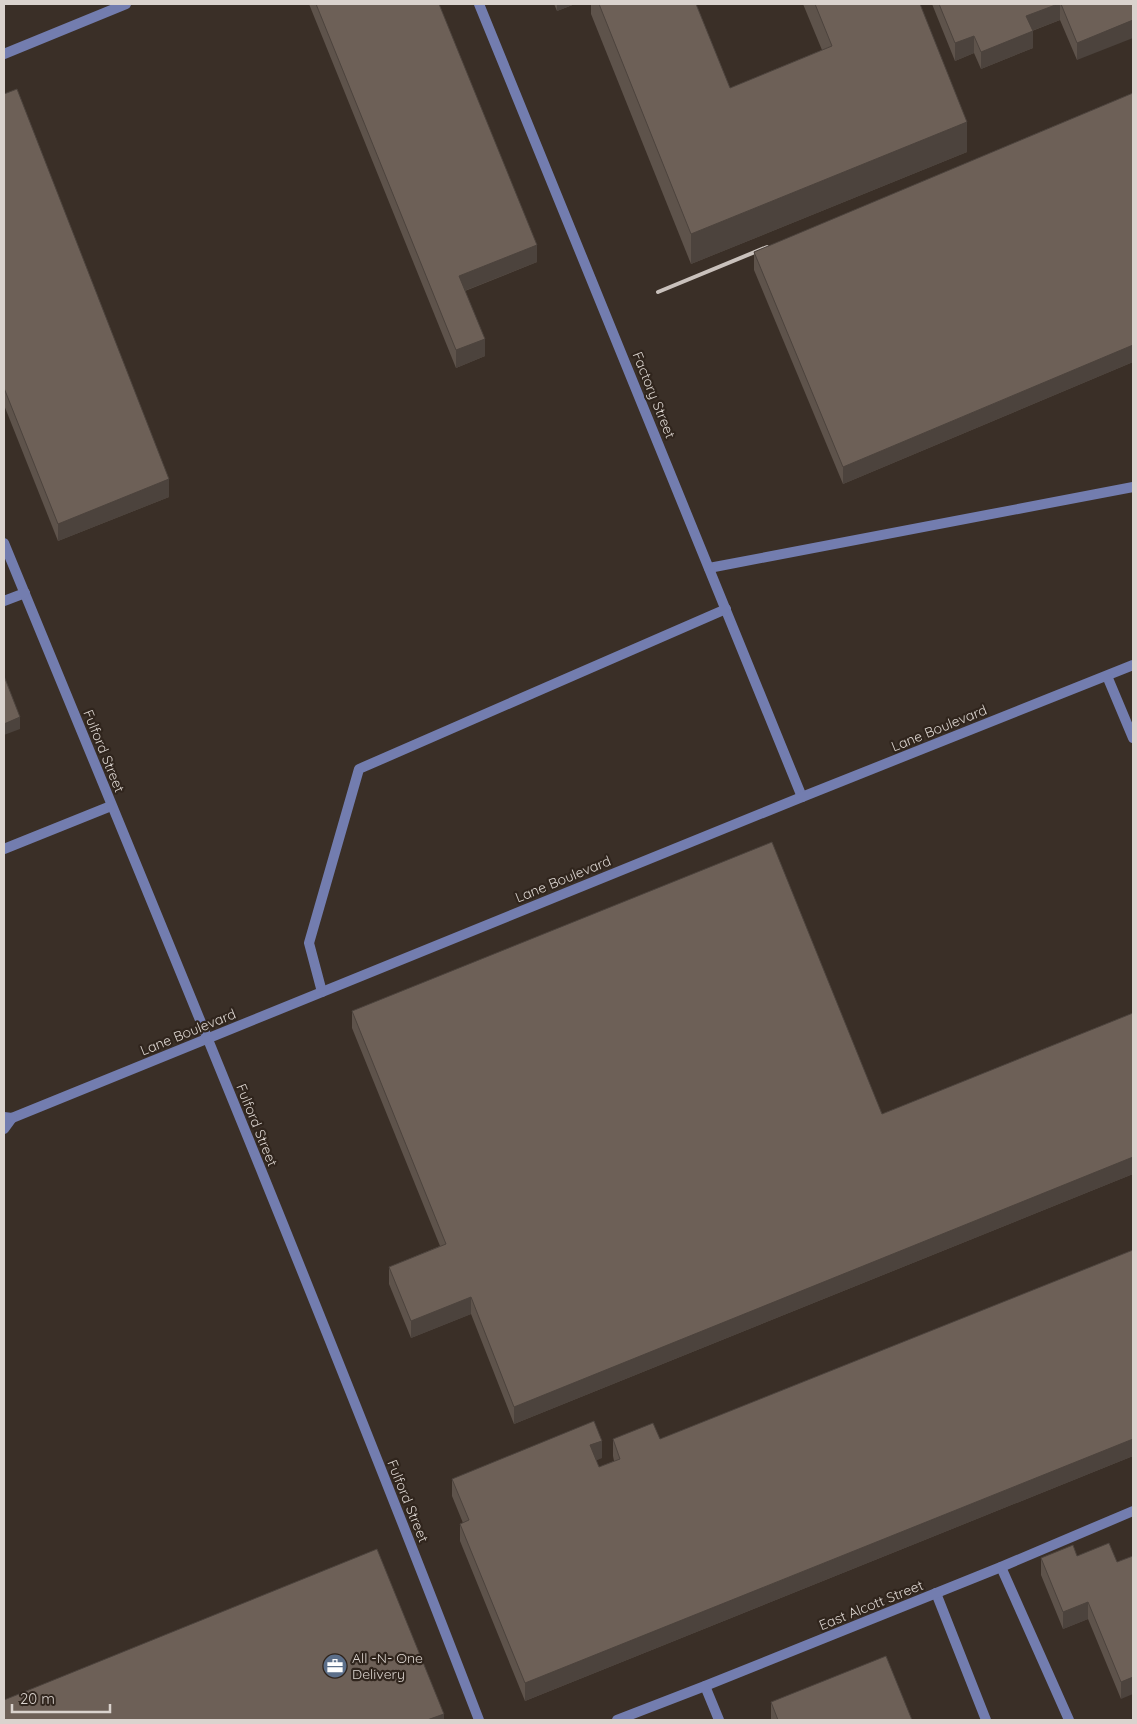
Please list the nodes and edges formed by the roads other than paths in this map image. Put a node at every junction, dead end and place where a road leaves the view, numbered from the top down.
1 (126, 4) edge
2 (479, 4) edge
3 (4, 54) edge
4 (1133, 488) edge
5 (4, 546) edge
6 (709, 568) junction
7 (25, 593) junction
8 (4, 601) edge
9 (726, 609) junction
10 (1133, 665) edge
11 (1107, 676) junction
12 (1133, 738) edge
13 (802, 797) junction
14 (111, 806) junction
15 (4, 849) edge
16 (322, 992) junction
17 (207, 1039) junction
18 (8, 1117) edge
19 (4, 1129) edge
20 (1133, 1511) edge
21 (1001, 1567) junction
22 (936, 1593) junction
23 (705, 1686) junction
24 (634, 1717) edge
25 (479, 1720) edge
26 (617, 1720) edge
27 (718, 1720) edge
28 (986, 1720) edge
29 (1069, 1720) edge

1 - 3 street
2 - 6 street, Factory Street
4 - 6 street
5 - 7 street, Fulford Street
6 - 9 street, Factory Street
7 - 8 street
7 - 14 street, Fulford Street
9 - 13 street, Factory Street
9 - 16 street
10 - 11 street, Lane Boulevard
11 - 12 street
11 - 13 street, Lane Boulevard
13 - 16 street, Lane Boulevard
14 - 15 street
14 - 17 street, Fulford Street
16 - 17 street, Lane Boulevard
17 - 18 street, Lane Boulevard
17 - 25 street, Fulford Street
18 - 19 street
20 - 21 street, East Alcott Street
21 - 22 street, East Alcott Street
21 - 29 street
22 - 23 street, East Alcott Street
22 - 28 street
23 - 24 street, East Alcott Street
23 - 27 street
24 - 26 street, East Alcott Street

